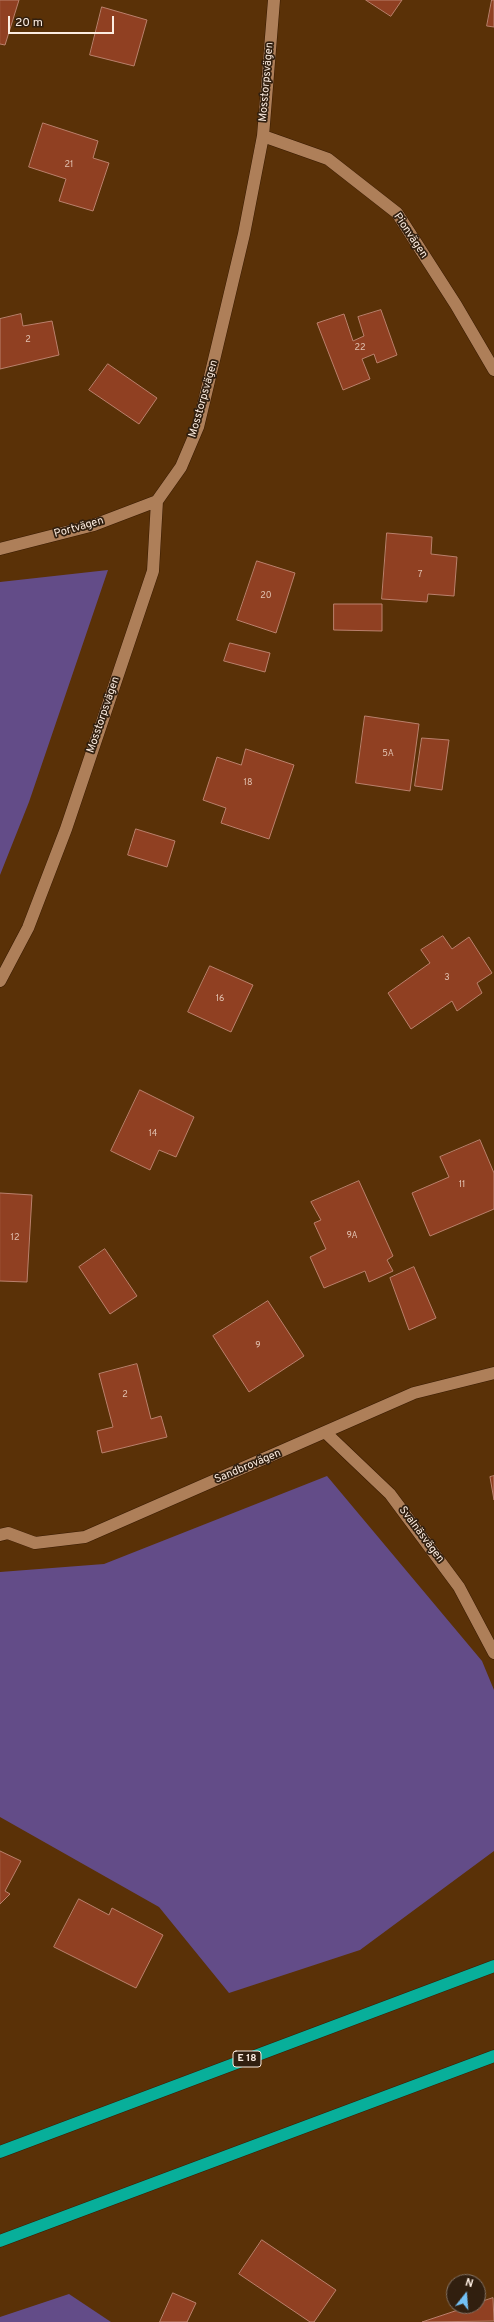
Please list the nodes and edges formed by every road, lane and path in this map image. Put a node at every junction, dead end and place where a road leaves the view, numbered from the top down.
1 (274, 0) edge
2 (263, 136) junction
3 (494, 370) edge
4 (157, 501) junction
5 (0, 549) edge
6 (0, 981) edge
7 (494, 1372) edge
8 (326, 1433) junction
9 (3, 1531) edge
10 (494, 1653) edge
11 (494, 1966) edge
12 (494, 2056) edge
13 (0, 2152) edge
14 (0, 2241) edge

1 - 2 street, Mosstorpsvägen
2 - 3 street, Pionvägen
2 - 4 street, Mosstorpsvägen
4 - 5 street, Portvägen
4 - 6 street, Mosstorpsvägen
7 - 8 street, Sandbrovägen
8 - 9 street, Sandbrovägen
8 - 10 street, Svalnäsvägen
11 - 13 highway, E 18
12 - 14 highway

